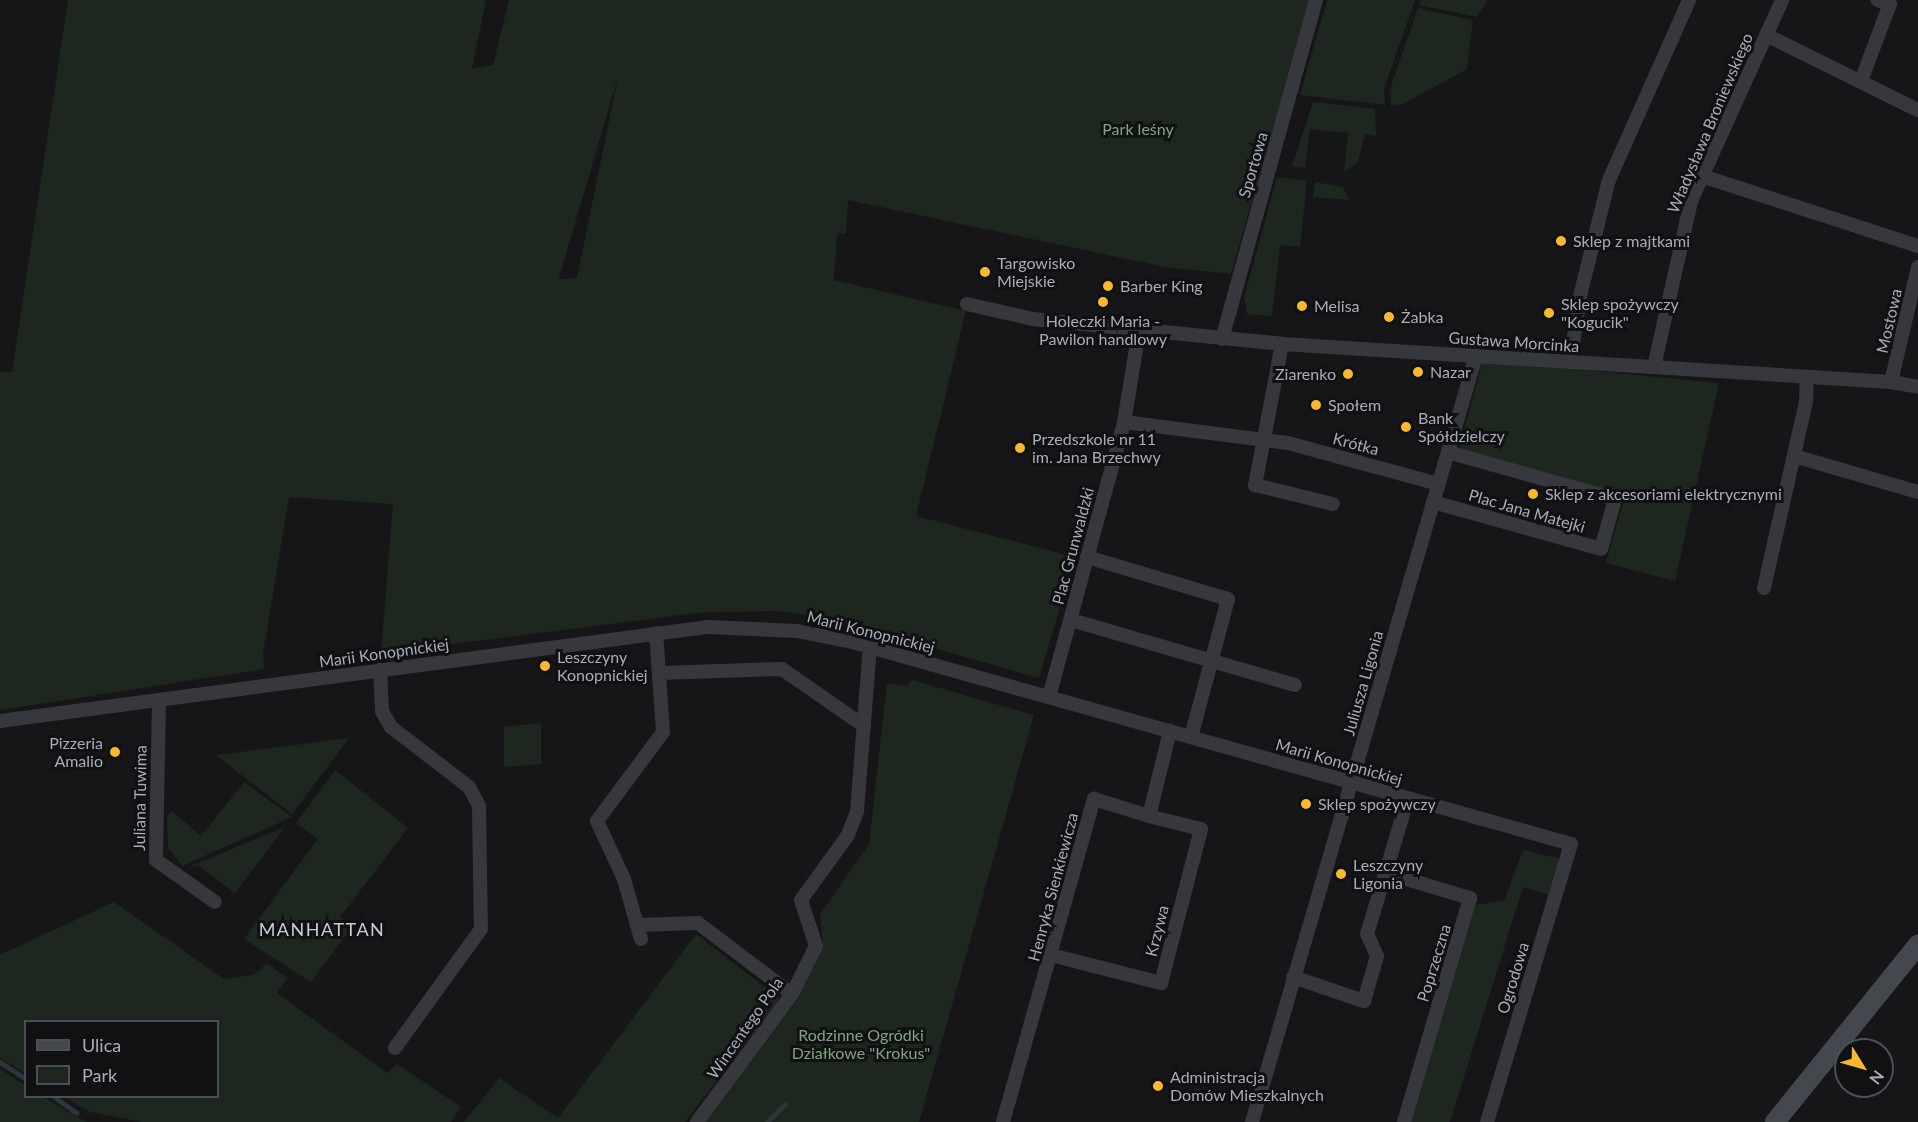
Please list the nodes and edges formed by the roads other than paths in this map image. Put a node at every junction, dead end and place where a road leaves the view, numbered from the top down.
1 (1316, 0) edge
2 (1689, 0) edge
3 (1782, 0) edge
4 (1878, 0) edge
5 (1766, 35) junction
6 (1862, 81) junction
7 (1918, 110) edge
8 (1702, 176) junction
9 (1918, 246) edge
10 (1918, 267) edge
11 (967, 304) dead end
12 (1139, 332) junction
13 (1222, 339) junction
14 (1282, 344) junction
15 (1476, 356) junction
16 (1569, 362) junction
17 (1654, 367) junction
18 (1807, 377) junction
19 (1891, 382) junction
20 (1918, 387) edge
21 (1124, 422) junction
22 (1264, 440) junction
23 (1448, 452) junction
24 (1794, 456) junction
25 (1439, 484) junction
26 (1918, 492) edge
27 (1433, 502) junction
28 (1332, 504) dead end
29 (1087, 557) junction
30 (1764, 588) dead end
31 (1071, 620) junction
32 (656, 633) junction
33 (870, 647) junction
34 (1211, 662) junction
35 (380, 670) junction
36 (659, 673) junction
37 (1295, 686) dead end
38 (1049, 697) junction
39 (159, 700) junction
40 (0, 721) edge
41 (864, 726) junction
42 (1170, 731) junction
43 (1191, 737) junction
44 (1351, 782) junction
45 (1408, 798) junction
46 (1149, 816) junction
47 (1571, 844) joint
48 (1386, 873) junction
49 (215, 902) dead end
50 (637, 925) junction
51 (642, 939) dead end
52 (1918, 945) edge
53 (1051, 955) junction
54 (1293, 977) junction
55 (792, 994) junction
56 (395, 1048) dead end
57 (1254, 1121) edge
58 (697, 1122) edge
59 (1003, 1122) edge
60 (1404, 1122) edge
61 (1487, 1122) edge
62 (1774, 1122) edge

1 - 13 street, Sportowa
2 - 16 street
3 - 5 street, Władysława Broniewskiego
4 - 6 street
5 - 6 street
5 - 8 street, Władysława Broniewskiego
6 - 7 street
8 - 9 street
8 - 17 street, Władysława Broniewskiego
10 - 19 street, Mostowa
11 - 12 street, Gustawa Morcinka
12 - 13 street, Gustawa Morcinka
12 - 21 street, Plac Grunwaldzki
13 - 14 street, Gustawa Morcinka
14 - 15 street, Gustawa Morcinka
14 - 22 street
15 - 16 street, Gustawa Morcinka
15 - 23 street, Juliusza Ligonia
16 - 17 street, Gustawa Morcinka
17 - 18 street, Gustawa Morcinka
18 - 19 street, Gustawa Morcinka
18 - 24 street
19 - 20 street, Gustawa Morcinka
21 - 22 street, Krótka
21 - 29 street, Plac Grunwaldzki
22 - 25 street, Krótka
22 - 28 street
23 - 25 street, Juliusza Ligonia
23 - 27 street, Plac Jana Matejki
24 - 26 street
24 - 30 street
25 - 27 street, Juliusza Ligonia
27 - 44 street, Juliusza Ligonia
29 - 31 street, Plac Grunwaldzki
29 - 34 street
31 - 34 street
31 - 38 street, Plac Grunwaldzki
32 - 33 street, Marii Konopnickiej
32 - 35 street, Marii Konopnickiej
32 - 36 street
33 - 38 street, Marii Konopnickiej
33 - 41 street, Wincentego Pola
34 - 37 street
34 - 43 street
35 - 39 street, Marii Konopnickiej
35 - 56 street
36 - 41 street
36 - 50 street
38 - 42 street, Marii Konopnickiej
39 - 40 street, Marii Konopnickiej
39 - 49 street, Juliana Tuwima
41 - 55 street, Wincentego Pola
42 - 43 street, Marii Konopnickiej
42 - 46 street
43 - 44 street, Marii Konopnickiej
44 - 45 street, Marii Konopnickiej
44 - 54 street, Juliusza Ligonia
45 - 47 street, Marii Konopnickiej
45 - 48 street
46 - 53 street, Henryka Sienkiewicza
46 - 53 street, Krzywa
47 - 61 street, Ogrodowa
48 - 54 street
48 - 60 street, Poprzeczna
50 - 51 street
50 - 55 street
52 - 62 street
53 - 59 street, Henryka Sienkiewicza
54 - 57 street, Juliusza Ligonia
55 - 58 street, Wincentego Pola

